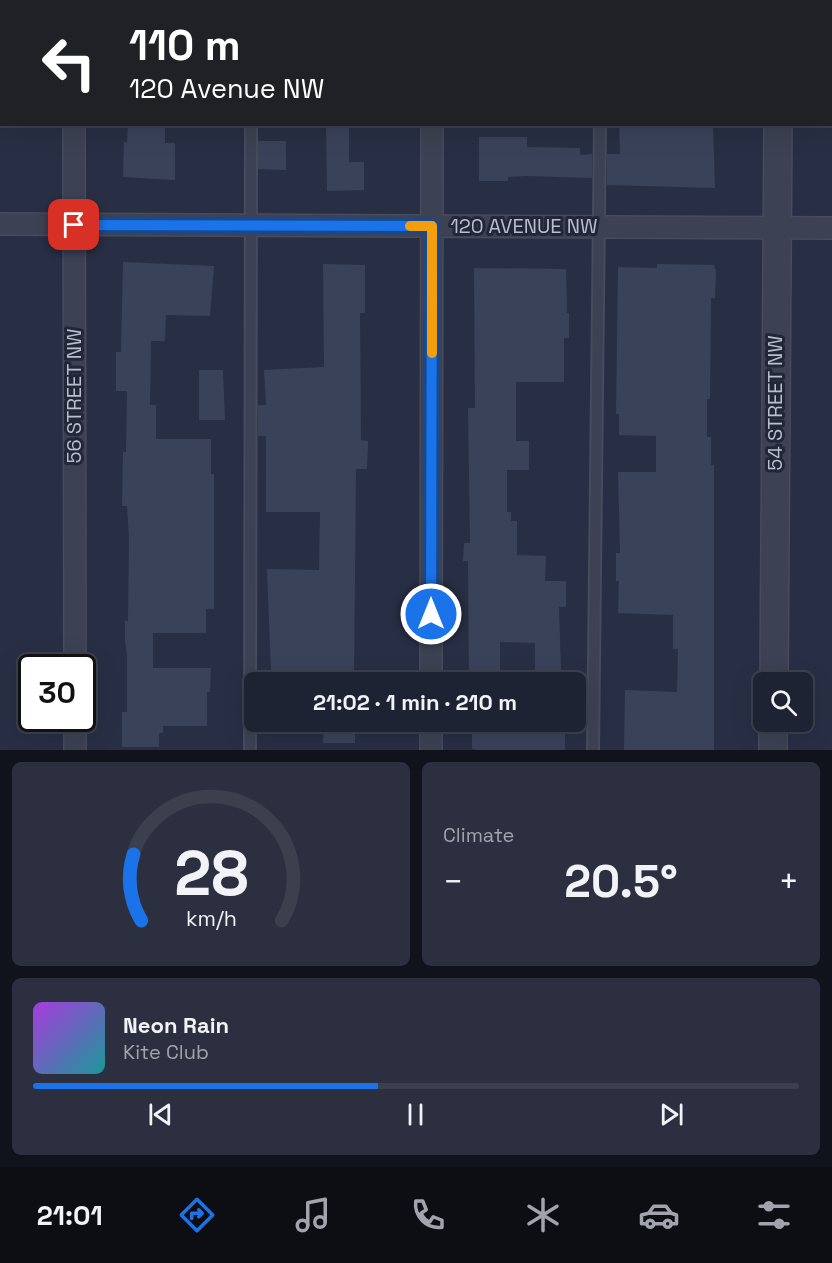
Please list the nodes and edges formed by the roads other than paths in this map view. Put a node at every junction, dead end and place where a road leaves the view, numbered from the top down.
1 (74, 126) edge
2 (251, 126) edge
3 (432, 126) edge
4 (600, 126) edge
5 (777, 126) edge
6 (0, 224) edge
7 (74, 225) junction
8 (251, 225) junction
9 (432, 226) junction
10 (600, 227) junction
11 (777, 227) junction
12 (832, 228) edge
13 (75, 654) edge
14 (431, 672) edge
15 (774, 672) edge
16 (75, 732) edge
17 (431, 732) edge
18 (773, 732) edge
19 (75, 750) edge
20 (250, 750) edge
21 (431, 750) edge
22 (593, 750) edge
23 (773, 750) edge

1 - 7 street, 56 STREET NW
2 - 8 lane
3 - 9 street
4 - 10 lane
5 - 11 street, 54 STREET NW
6 - 7 street, 120 AVENUE NW
7 - 8 street, 120 AVENUE NW
7 - 13 street, 56 STREET NW
8 - 9 street, 120 AVENUE NW
8 - 20 lane
9 - 10 street, 120 AVENUE NW
9 - 14 street
10 - 11 street, 120 AVENUE NW
10 - 22 lane
11 - 12 street, 120 AVENUE NW
11 - 15 street, 54 STREET NW
16 - 19 street
17 - 21 street
18 - 23 street

